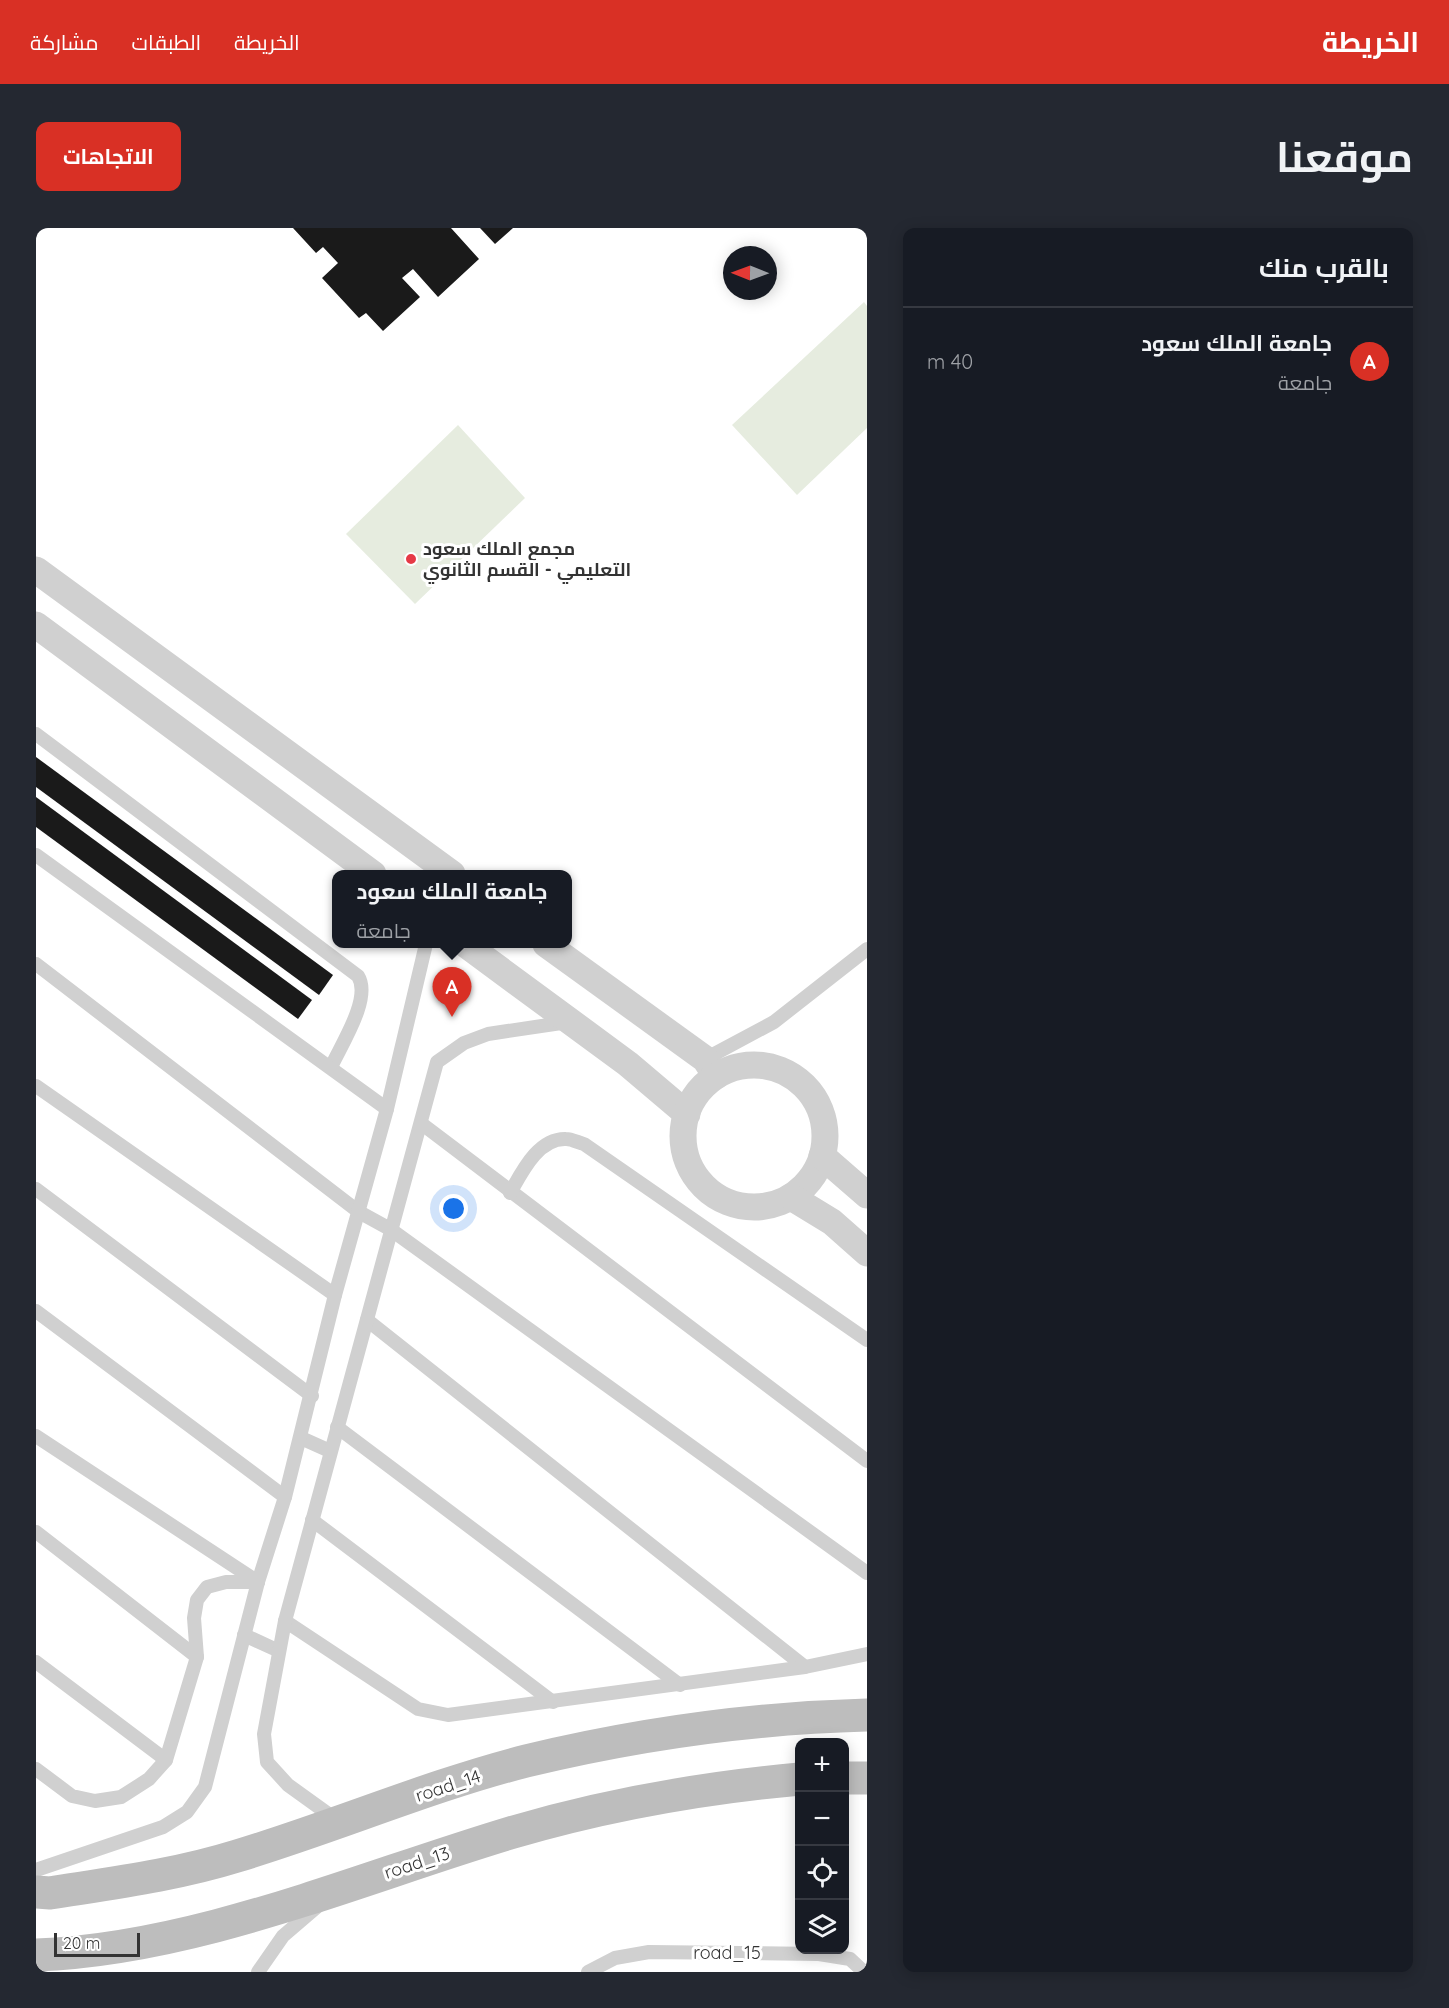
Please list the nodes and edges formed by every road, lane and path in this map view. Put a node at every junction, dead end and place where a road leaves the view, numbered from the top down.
1 (36, 570) edge
2 (36, 625) edge
3 (36, 734) edge
4 (36, 855) edge
5 (368, 870) edge
6 (447, 870) edge
7 (425, 948) edge
8 (470, 948) edge
9 (551, 948) edge
10 (867, 949) edge
11 (36, 964) edge
12 (568, 1022) junction
13 (331, 1066) junction
14 (710, 1068) junction
15 (36, 1086) edge
16 (387, 1109) junction
17 (687, 1114) junction
18 (422, 1124) junction
19 (822, 1156) junction
20 (36, 1189) edge
21 (510, 1193) junction
22 (867, 1195) edge
23 (791, 1197) junction
24 (360, 1212) junction
25 (390, 1229) junction
26 (867, 1253) edge
27 (335, 1295) junction
28 (36, 1311) edge
29 (367, 1320) junction
30 (867, 1340) edge
31 (312, 1396) junction
32 (337, 1427) junction
33 (36, 1436) edge
34 (301, 1438) junction
35 (330, 1451) junction
36 (867, 1461) edge
37 (285, 1497) junction
38 (312, 1520) junction
39 (36, 1532) edge
40 (867, 1572) edge
41 (258, 1582) junction
42 (285, 1621) junction
43 (244, 1635) junction
44 (279, 1651) junction
45 (867, 1654) edge
46 (197, 1656) junction
47 (36, 1662) edge
48 (805, 1667) junction
49 (680, 1685) junction
50 (553, 1702) junction
51 (867, 1715) edge
52 (166, 1760) junction
53 (36, 1769) edge
54 (849, 1778) edge
55 (867, 1778) edge
56 (795, 1780) edge
57 (339, 1822) junction
58 (36, 1870) edge
59 (340, 1887) junction
60 (36, 1892) edge
61 (36, 1955) edge
62 (258, 1972) edge
63 (588, 1972) edge
64 (864, 1972) edge

1 - 6 street
2 - 5 street
3 - 13 lane
4 - 13 lane
7 - 16 lane
8 - 12 street
9 - 14 street
10 - 14 lane
11 - 24 lane
12 - 17 street
12 - 18 lane
13 - 16 lane
14 - 17 street
14 - 19 street
15 - 27 lane
16 - 24 lane
17 - 23 street
18 - 21 lane
18 - 25 lane
19 - 22 street
19 - 23 street
20 - 31 lane
21 - 30 lane
21 - 36 lane
23 - 26 street
24 - 25 lane
24 - 27 lane
25 - 29 lane
25 - 40 lane
27 - 31 lane
28 - 37 lane
29 - 32 lane
29 - 48 lane
31 - 34 lane
32 - 35 lane
32 - 49 lane
33 - 41 lane
34 - 35 lane
34 - 37 lane
35 - 38 lane
37 - 41 lane
38 - 42 lane
38 - 50 lane
39 - 46 lane
41 - 43 lane
41 - 46 lane
42 - 44 lane
42 - 50 lane
43 - 44 lane
43 - 58 lane
44 - 57 lane
45 - 48 lane
46 - 52 lane
47 - 52 lane
48 - 49 lane
49 - 50 lane
51 - 57 street, road_14
52 - 53 lane
54 - 55 street
56 - 59 street, road_13
57 - 60 street, road_14
59 - 61 street, road_13
59 - 62 lane
63 - 64 lane, road_15

